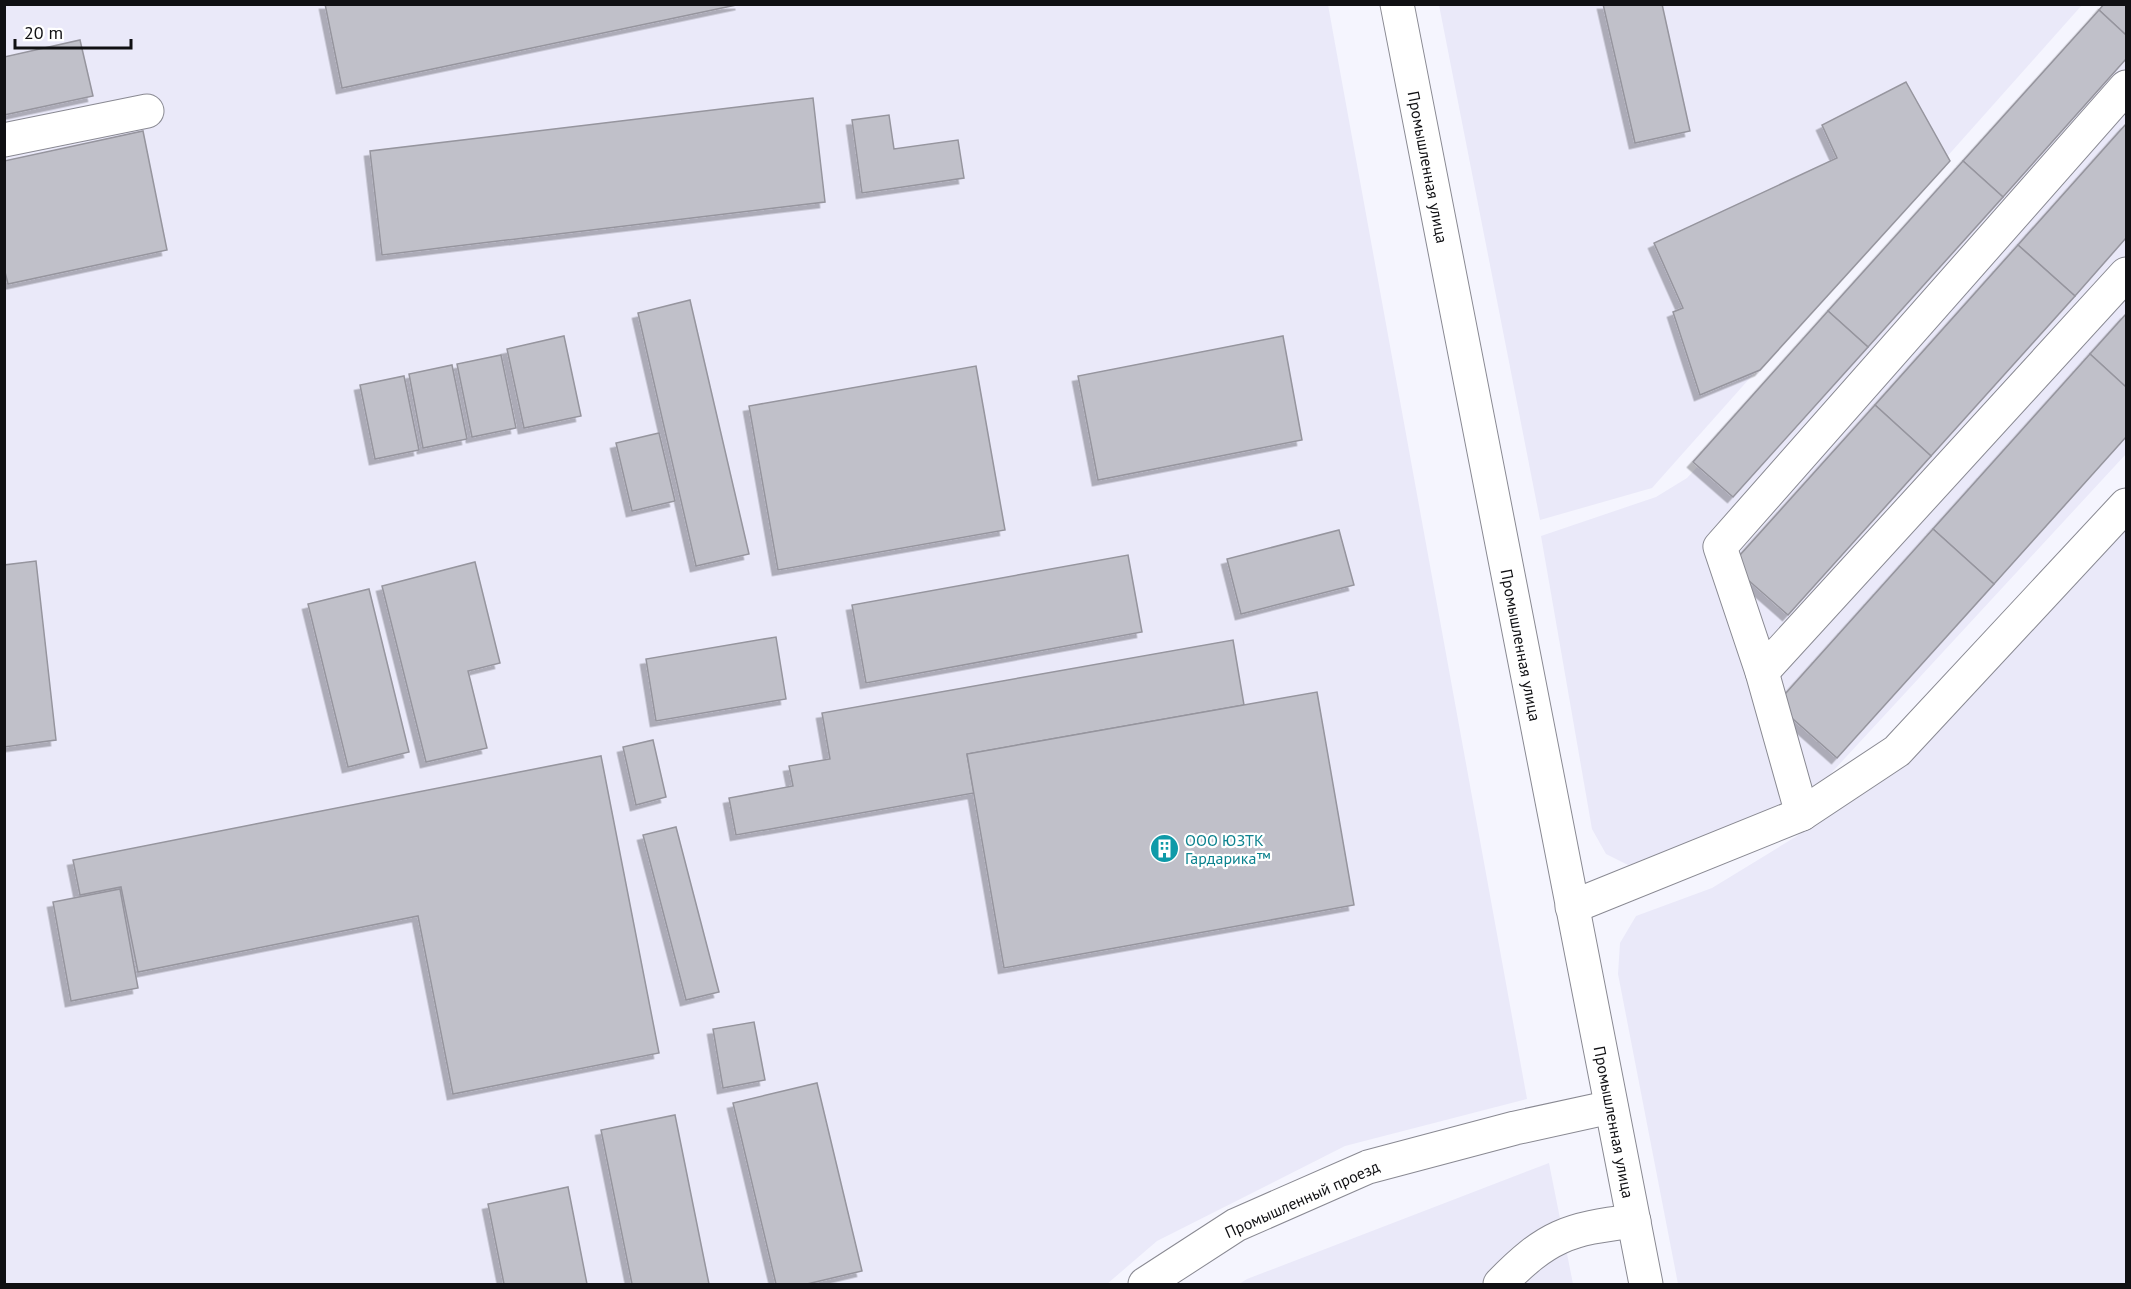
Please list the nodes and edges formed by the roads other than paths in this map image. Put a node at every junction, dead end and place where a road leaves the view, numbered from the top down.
1 (1396, 4) edge
2 (2127, 87) edge
3 (147, 111) dead end
4 (4, 140) edge
5 (2127, 274) edge
6 (2127, 504) edge
7 (1762, 672) junction
8 (1802, 814) junction
9 (1572, 907) junction
10 (1611, 1107) junction
11 (1634, 1221) junction
12 (1145, 1284) edge
13 (1500, 1284) edge
14 (1646, 1284) edge

1 - 9 street, Промышленная улица
2 - 7 street
3 - 4 street
5 - 7 street
6 - 8 street
7 - 8 street
8 - 9 street
9 - 10 street, Промышленная улица
10 - 11 street, Промышленная улица
10 - 12 street, Промышленный проезд
11 - 13 street
11 - 14 street, Промышленная улица

